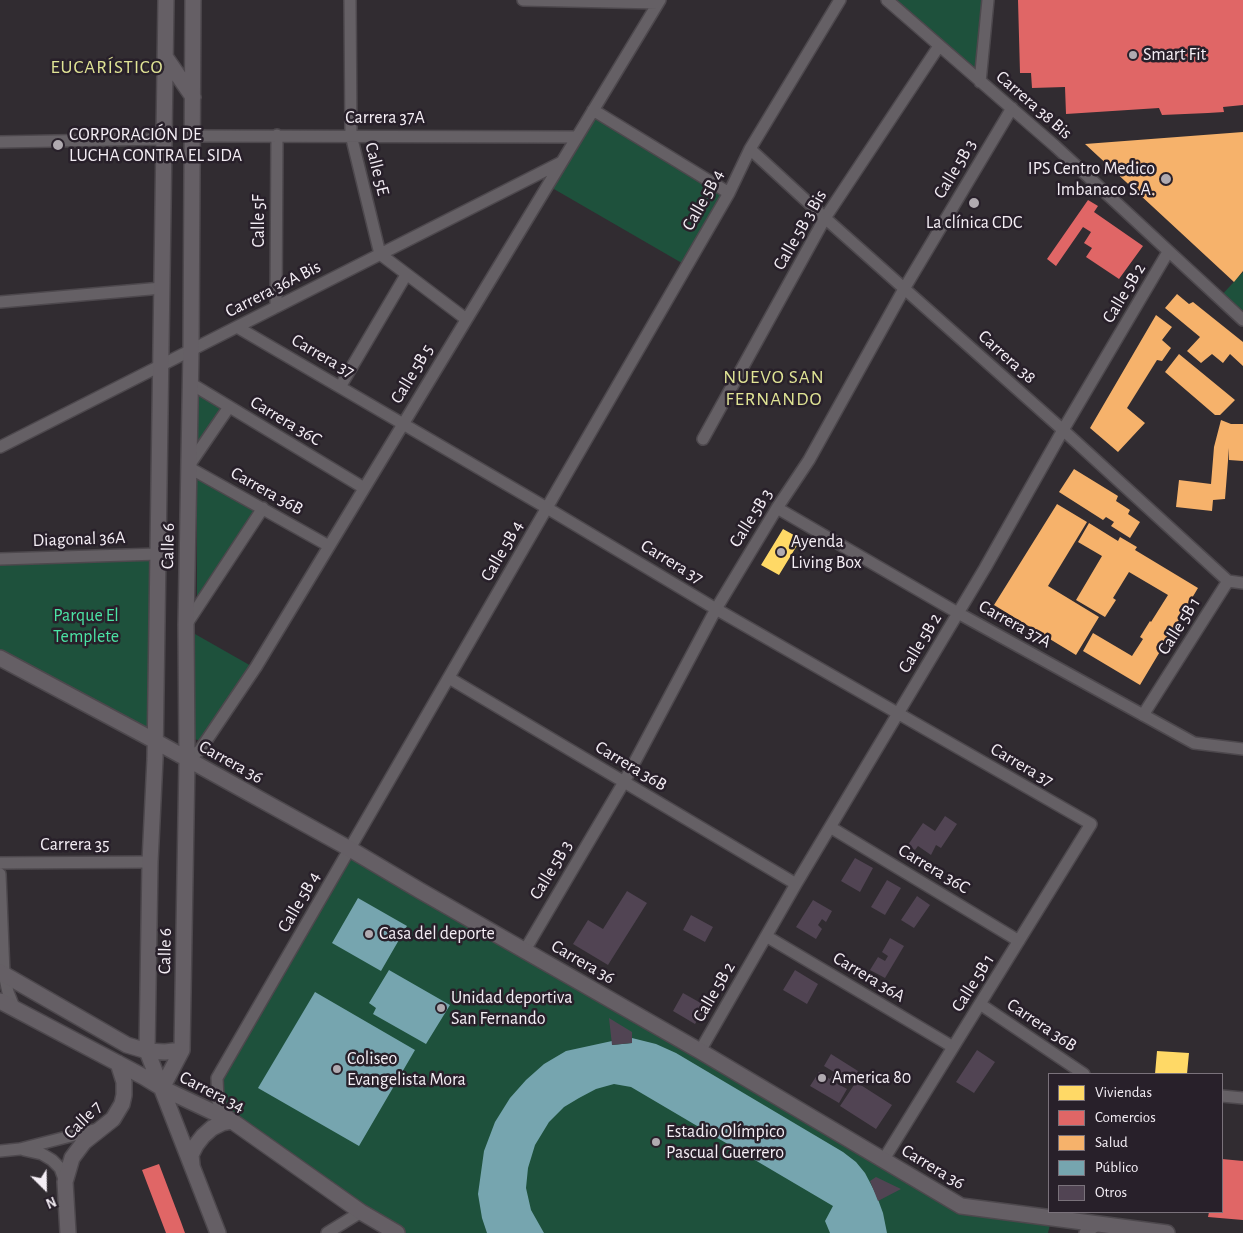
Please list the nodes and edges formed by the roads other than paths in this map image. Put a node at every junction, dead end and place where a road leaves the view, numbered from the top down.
1 (166, 0) edge
2 (193, 0) edge
3 (350, 0) edge
4 (523, 0) edge
5 (840, 0) edge
6 (887, 0) edge
7 (988, 0) edge
8 (594, 1) edge
9 (659, 1) edge
10 (938, 46) junction
11 (166, 58) junction
12 (980, 82) junction
13 (193, 97) junction
14 (1012, 108) junction
15 (593, 110) junction
16 (277, 135) junction
17 (351, 135) junction
18 (193, 136) junction
19 (576, 137) junction
20 (164, 139) junction
21 (0, 142) edge
22 (750, 149) junction
23 (562, 162) junction
24 (729, 193) junction
25 (825, 218) junction
26 (1168, 252) junction
27 (380, 254) junction
28 (406, 275) junction
29 (162, 288) junction
30 (904, 289) junction
31 (0, 302) edge
32 (276, 307) junction
33 (466, 319) junction
34 (1243, 320) edge
35 (237, 327) junction
36 (191, 350) junction
37 (162, 365) junction
38 (190, 383) junction
39 (340, 387) junction
40 (229, 407) junction
41 (403, 424) junction
42 (1063, 430) junction
43 (703, 439) dead end
44 (0, 446) edge
45 (188, 467) junction
46 (364, 488) junction
47 (263, 508) junction
48 (547, 508) junction
49 (777, 508) junction
50 (329, 546) junction
51 (158, 554) junction
52 (0, 559) edge
53 (1228, 581) junction
54 (1243, 583) edge
55 (716, 609) junction
56 (958, 613) junction
57 (186, 625) junction
58 (0, 658) edge
59 (449, 678) junction
60 (898, 713) junction
61 (1143, 715) junction
62 (155, 742) junction
63 (1243, 749) edge
64 (187, 760) junction
65 (624, 782) junction
66 (1091, 824) joint
67 (830, 828) junction
68 (350, 849) junction
69 (150, 862) junction
70 (0, 863) edge
71 (0, 874) edge
72 (796, 884) junction
73 (766, 936) junction
74 (1019, 941) junction
75 (525, 950) junction
76 (2, 973) edge
77 (0, 1001) edge
78 (980, 1004) junction
79 (15, 1010) junction
80 (954, 1047) junction
81 (182, 1050) junction
82 (147, 1051) junction
83 (700, 1051) junction
84 (118, 1064) junction
85 (1083, 1073) edge
86 (162, 1088) junction
87 (1223, 1096) edge
88 (1243, 1098) edge
89 (232, 1121) junction
90 (102, 1128) junction
91 (20, 1149) junction
92 (0, 1151) edge
93 (884, 1159) junction
94 (192, 1166) junction
95 (65, 1182) junction
96 (361, 1212) junction
97 (1102, 1227) edge
98 (68, 1233) edge
99 (218, 1233) edge
100 (327, 1233) edge
101 (397, 1233) edge
102 (1085, 1233) edge
103 (1167, 1233) edge

1 - 11 main road, Calle 6
2 - 13 main road, Calle 6
3 - 17 street, Calle 5E
4 - 8 street
5 - 22 street, Calle 5B 4
6 - 10 street, Carrera 38 Bis
7 - 12 street
8 - 9 street
9 - 15 street, Calle 5B 5
10 - 12 street, Carrera 38 Bis
10 - 25 street, Calle 5B 3 Bis
11 - 13 main road
11 - 20 main road, Calle 6
12 - 14 street, Carrera 38 Bis
13 - 18 main road, Calle 6
14 - 26 street, Carrera 38 Bis
14 - 30 street, Calle 5B 3
15 - 19 street, Calle 5B 5
15 - 24 street
16 - 17 street, Carrera 37A
16 - 18 street, Carrera 37A
16 - 32 street, Calle 5F
17 - 19 street, Carrera 37A
17 - 27 street, Calle 5E
18 - 36 main road, Calle 6
19 - 23 street, Calle 5B 5
20 - 21 street
20 - 29 main road, Calle 6
22 - 24 street, Calle 5B 4
22 - 25 street, Carrera 38
23 - 27 street, Carrera 36A Bis
23 - 33 street, Calle 5B 5
24 - 48 street, Calle 5B 4
25 - 30 street, Carrera 38
25 - 43 street, Calle 5B 3 Bis
26 - 34 street, Carrera 38 Bis
26 - 42 street, Calle 5B 2
27 - 28 street
27 - 32 street, Carrera 36A Bis
28 - 33 street
28 - 39 street
29 - 31 street
29 - 37 main road, Calle 6
30 - 42 street, Carrera 38
30 - 49 street, Calle 5B 3
32 - 35 street, Carrera 36A Bis
33 - 41 street, Calle 5B 5
35 - 36 street, Carrera 36A Bis
35 - 39 street, Carrera 37
36 - 37 street, Carrera 36A Bis
36 - 38 main road, Calle 6
37 - 44 street, Carrera 36A Bis
37 - 51 main road, Calle 6
38 - 40 street, Carrera 36C
38 - 45 main road, Calle 6
39 - 41 street, Carrera 37
40 - 45 street
40 - 46 street, Carrera 36C
41 - 46 street, Calle 5B 5
41 - 48 street, Carrera 37
42 - 53 street, Carrera 38
42 - 56 street, Calle 5B 2
45 - 47 street, Carrera 36B
45 - 57 main road, Calle 6
46 - 50 street, Calle 5B 5
47 - 50 street, Carrera 36B
47 - 57 street
48 - 55 street, Carrera 37
48 - 59 street, Calle 5B 4
49 - 55 street, Calle 5B 3
49 - 56 street, Carrera 37A
50 - 64 street, Calle 5B 5
51 - 52 street, Diagonal 36A
51 - 62 main road, Calle 6
53 - 54 street
53 - 61 street, Calle 5B 1
55 - 60 street, Carrera 37
55 - 65 street, Calle 5B 3
56 - 60 street, Calle 5B 2
56 - 61 street, Carrera 37A
57 - 64 main road, Calle 6
58 - 62 main road, Carrera 36
59 - 65 street, Carrera 36B
59 - 68 street, Calle 5B 4
60 - 66 street, Carrera 37
60 - 67 street, Calle 5B 2
61 - 63 street, Carrera 37A
62 - 64 main road, Carrera 36
62 - 69 main road, Calle 6
64 - 68 main road, Carrera 36
64 - 81 main road, Calle 6
65 - 72 street, Carrera 36B
65 - 75 street, Calle 5B 3
66 - 74 street, Calle 5B 1
67 - 72 street, Calle 5B 2
67 - 74 street, Carrera 36C
68 - 75 main road, Carrera 36
68 - 89 street, Calle 5B 4
69 - 70 street, Carrera 35
69 - 82 main road, Calle 6
71 - 76 street
72 - 73 street, Calle 5B 2
73 - 80 street, Carrera 36A
73 - 83 street, Calle 5B 2
74 - 78 street, Calle 5B 1
75 - 83 main road, Carrera 36
76 - 79 street
76 - 82 main road, Carrera 34
77 - 79 main road, Carrera 34
78 - 80 street, Calle 5B 1
78 - 85 street, Carrera 36B
79 - 84 main road, Carrera 34
80 - 93 street, Calle 5B 1
81 - 82 main road, Carrera 34
81 - 86 main road, Calle 6
82 - 86 main road, Calle 6
83 - 93 main road, Carrera 36
84 - 86 main road, Carrera 34
84 - 90 main road, Calle 7
86 - 89 main road, Carrera 34
86 - 94 main road, Calle 6
87 - 88 street
89 - 94 main road
89 - 96 main road, Carrera 34
90 - 91 street
90 - 95 main road, Calle 7
91 - 92 street
91 - 95 street
93 - 97 main road, Carrera 36
94 - 99 main road, Calle 6
95 - 98 main road, Calle 7
96 - 100 street
96 - 101 main road, Carrera 34
97 - 102 street
97 - 103 main road, Carrera 36

